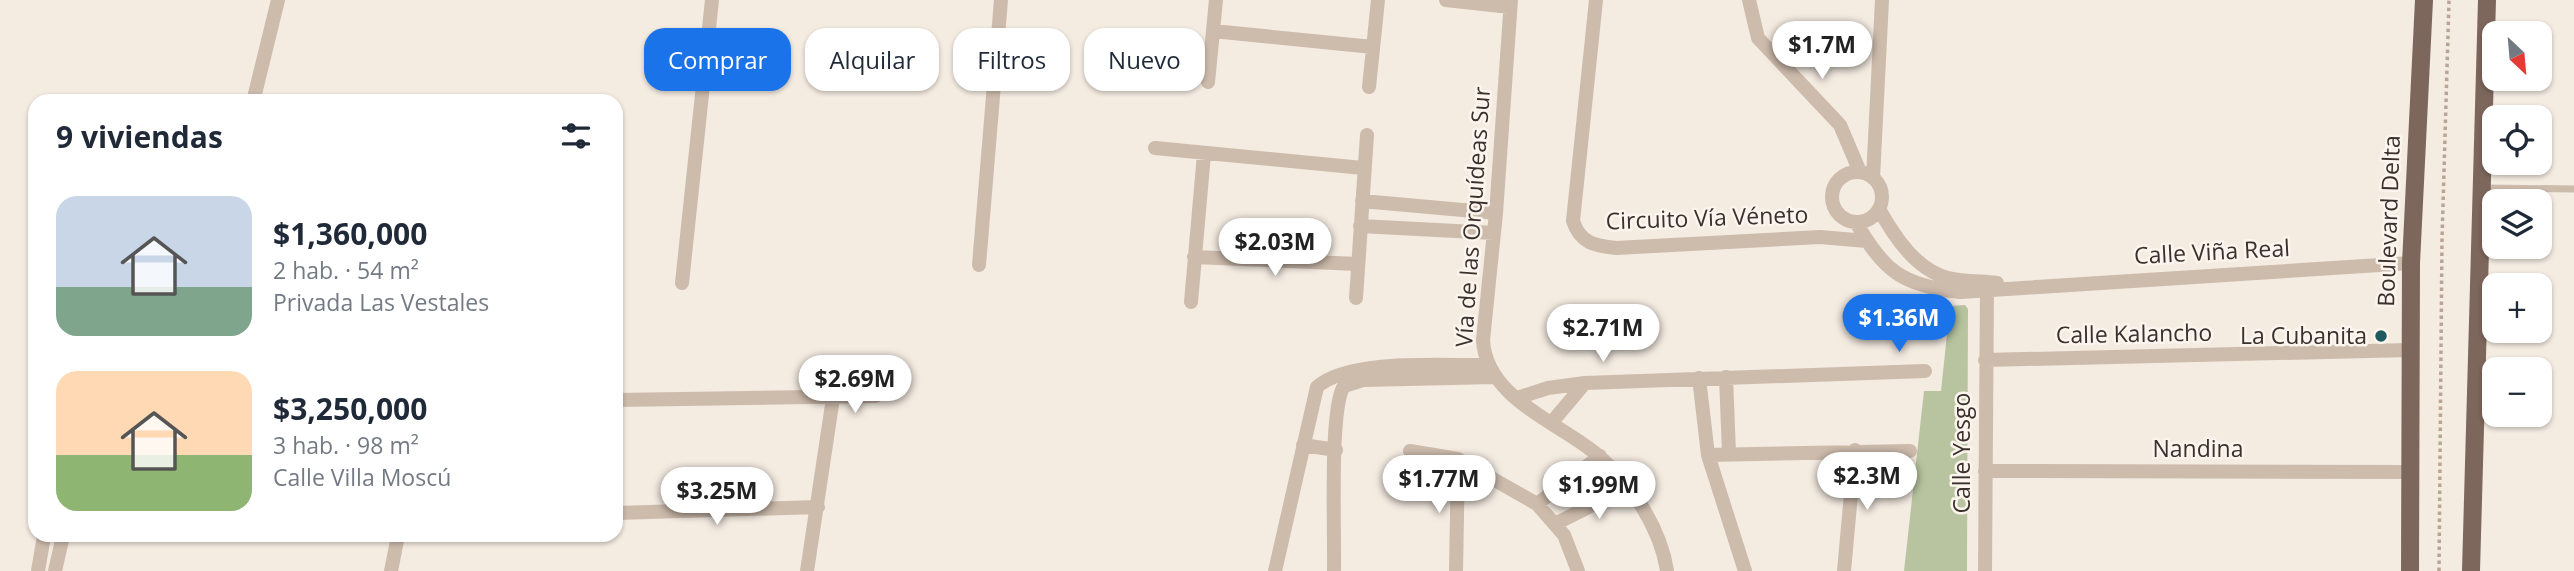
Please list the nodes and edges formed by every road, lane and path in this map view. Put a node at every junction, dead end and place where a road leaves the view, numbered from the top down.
1 (278, 0) edge
2 (712, 0) edge
3 (1001, 0) edge
4 (1216, 0) edge
5 (1378, 0) edge
6 (1446, 0) edge
7 (1596, 0) edge
8 (1749, 0) edge
9 (1882, 0) edge
10 (2424, 0) edge
11 (2449, 0) edge
12 (2487, 0) edge
13 (1510, 3) edge
14 (1213, 31) junction
15 (1373, 47) junction
16 (1208, 82) dead end
17 (1370, 87) dead end
18 (255, 94) edge
19 (1367, 135) dead end
20 (1155, 148) dead end
21 (1204, 154) junction
22 (1363, 168) junction
23 (1866, 175) junction
24 (2480, 188) junction
25 (2574, 189) edge
26 (1362, 201) junction
27 (1879, 209) junction
28 (1496, 213) junction
29 (1856, 222) junction
30 (1360, 226) junction
31 (1494, 233) junction
32 (1867, 241) junction
33 (1194, 257) junction
34 (2411, 263) junction
35 (1358, 264) junction
36 (979, 265) dead end
37 (682, 283) dead end
38 (1987, 287) junction
39 (1356, 298) dead end
40 (1191, 302) dead end
41 (2410, 350) junction
42 (1985, 360) junction
43 (1491, 371) junction
44 (1925, 371) dead end
45 (1362, 374) junction
46 (1726, 377) junction
47 (1699, 378) junction
48 (1584, 383) junction
49 (876, 396) dead end
50 (833, 398) junction
51 (1517, 398) junction
52 (623, 400) edge
53 (1552, 422) junction
54 (1303, 445) junction
55 (1336, 450) junction
56 (1855, 450) junction
57 (1410, 451) dead end
58 (1910, 451) dead end
59 (1730, 453) junction
60 (1708, 455) junction
61 (1600, 456) junction
62 (1458, 459) junction
63 (1985, 471) junction
64 (2410, 472) junction
65 (1628, 487) junction
66 (1537, 504) junction
67 (818, 507) junction
68 (623, 513) edge
69 (1555, 524) junction
70 (43, 542) edge
71 (62, 542) edge
72 (397, 542) edge
73 (37, 571) edge
74 (55, 571) edge
75 (391, 571) edge
76 (807, 571) edge
77 (1275, 571) edge
78 (1334, 571) edge
79 (1456, 571) edge
80 (1578, 571) edge
81 (1667, 571) edge
82 (1745, 571) edge
83 (1843, 571) edge
84 (1985, 571) edge
85 (2410, 571) edge
86 (2439, 571) edge
87 (2471, 571) edge

1 - 18 street
2 - 37 street
3 - 36 street
4 - 14 street
5 - 15 street
6 - 13 street
7 - 32 street, Circuito Vía Véneto
8 - 23 street
9 - 23 street
10 - 34 main road, Boulevard Delta
11 - 86 path
12 - 24 main road
13 - 28 street, Vía de las Orquídeas Sur
14 - 15 street
14 - 16 street
15 - 17 street
19 - 22 street
20 - 21 street
21 - 22 street
21 - 33 street
22 - 26 street
23 - 27 street
23 - 29 street
24 - 25 lane
24 - 87 main road
26 - 28 street
26 - 30 street
27 - 29 street
27 - 38 street
28 - 31 street, Vía de las Orquídeas Sur
29 - 32 street
30 - 31 street
30 - 35 street
31 - 43 street, Vía de las Orquídeas Sur
32 - 38 street
33 - 35 street
33 - 40 street
34 - 38 street, Calle Viña Real
34 - 41 main road, Boulevard Delta
35 - 39 street
38 - 42 street, Calle Yesgo
41 - 42 street, Calle Kalancho
41 - 64 main road, Boulevard Delta
42 - 63 street, Calle Yesgo
43 - 45 street
43 - 51 street, Vía de las Orquídeas Sur
44 - 46 street
45 - 54 street
45 - 55 street
46 - 47 street
46 - 59 street
47 - 48 street
47 - 60 street
48 - 51 street
48 - 53 street
49 - 50 street
50 - 52 street
50 - 67 street
51 - 53 street, Vía de las Orquídeas Sur
53 - 61 street, Vía de las Orquídeas Sur
54 - 55 street
54 - 77 street
55 - 78 street
56 - 58 street
56 - 59 street
56 - 83 street
57 - 62 street
59 - 60 street
60 - 82 street
61 - 65 street, Vía de las Orquídeas Sur
61 - 66 street
62 - 66 street
62 - 79 street
63 - 64 street, Nandina
63 - 84 street, Calle Yesgo
64 - 85 main road, Boulevard Delta
65 - 69 street
65 - 81 street, Vía de las Orquídeas Sur
66 - 69 street
67 - 68 street
67 - 76 street
69 - 80 street
70 - 73 street
71 - 74 street
72 - 75 street

